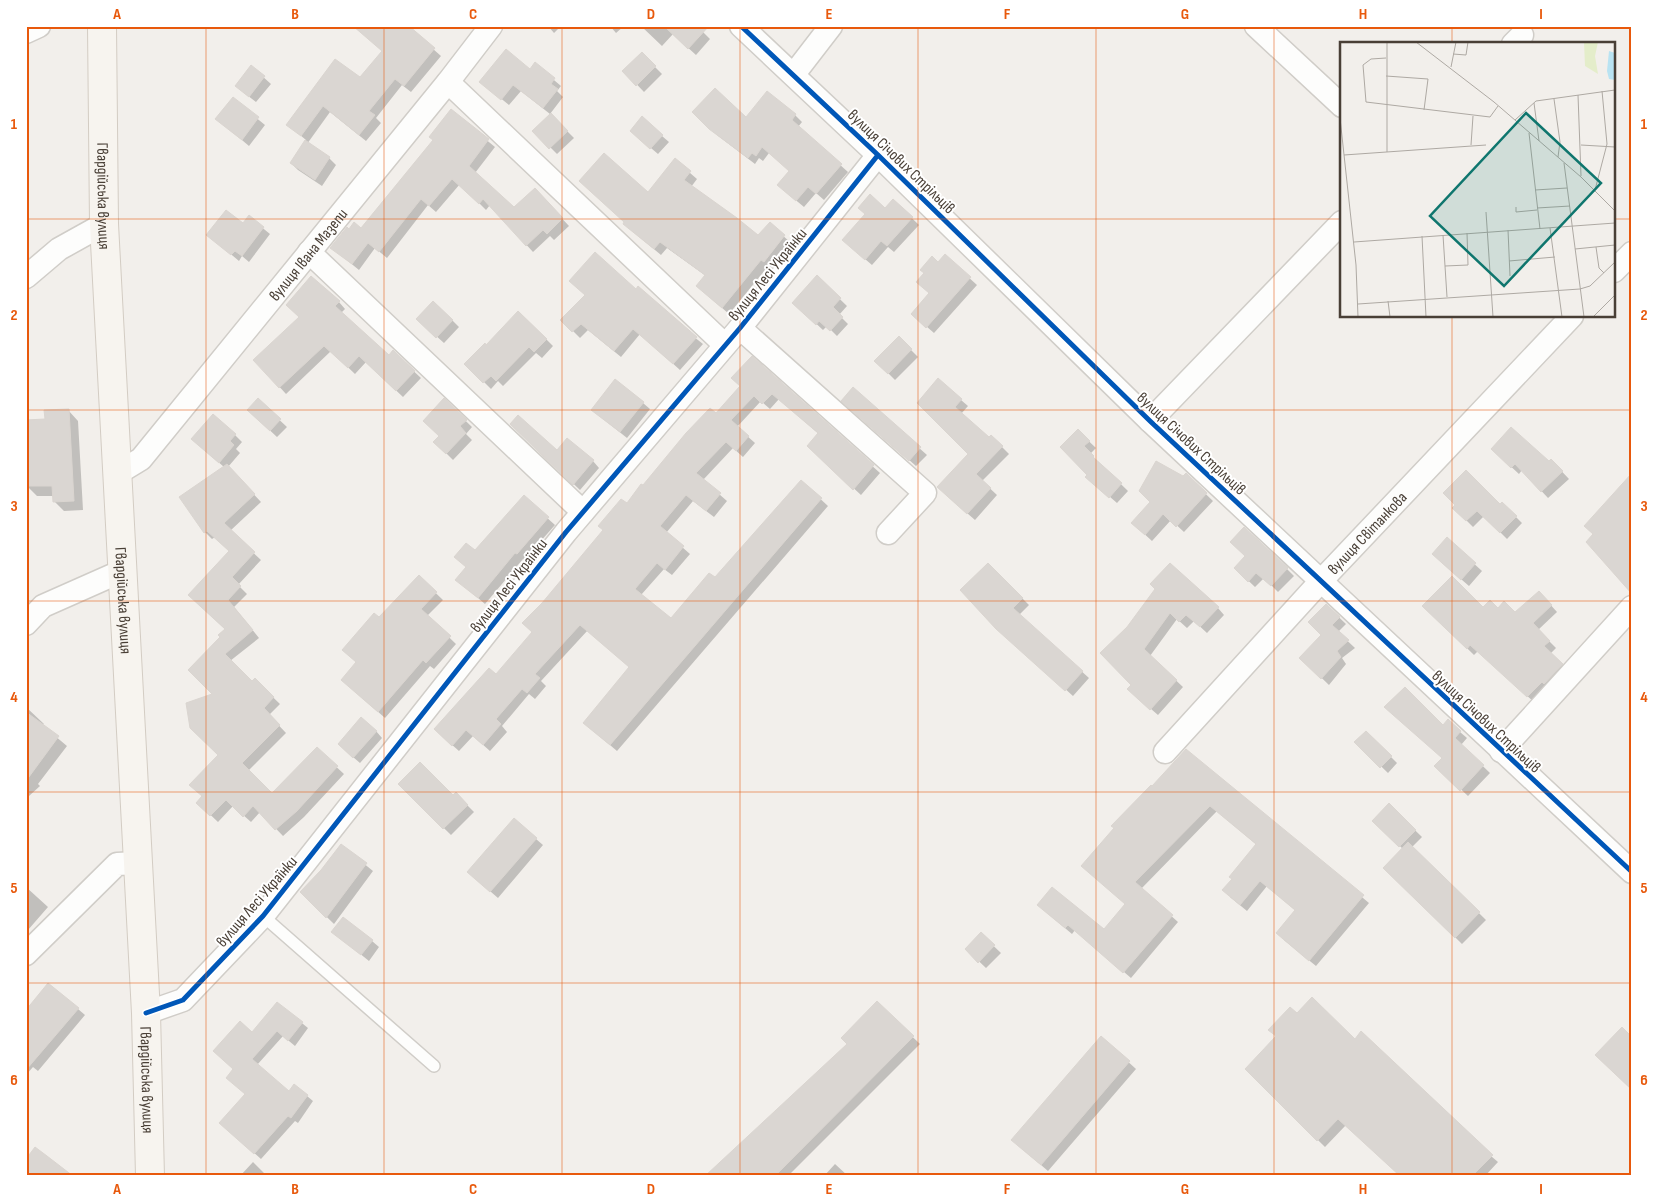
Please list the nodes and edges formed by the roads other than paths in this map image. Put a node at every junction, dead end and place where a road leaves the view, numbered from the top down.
1 (39, 26) edge
2 (102, 26) edge
3 (491, 26) edge
4 (741, 26) edge
5 (831, 26) edge
6 (1256, 26) edge
7 (26, 32) edge
8 (794, 74) junction
9 (448, 82) junction
10 (1340, 104) edge
11 (878, 155) junction
12 (104, 224) junction
13 (1340, 224) edge
14 (309, 252) junction
15 (1632, 253) edge
16 (1616, 269) edge
17 (26, 277) edge
18 (1570, 318) edge
19 (740, 328) junction
20 (725, 345) junction
21 (1150, 422) junction
22 (118, 473) junction
23 (583, 512) junction
24 (888, 533) dead end
25 (122, 571) junction
26 (1320, 582) junction
27 (1632, 607) edge
28 (26, 624) edge
29 (1501, 751) junction
30 (1165, 752) dead end
31 (138, 863) junction
32 (1632, 872) edge
33 (263, 916) junction
34 (26, 954) edge
35 (146, 1013) junction
36 (434, 1066) dead end
37 (150, 1176) edge

1 - 7 street
2 - 12 main road, Гвардійська вулиця
3 - 9 street, вулиця Івана Мазепи
4 - 8 street, вулиця Січових Стрільців
5 - 8 street
6 - 10 street
8 - 11 street, вулиця Січових Стрільців
9 - 14 street, вулиця Івана Мазепи
9 - 20 street
11 - 19 street, вулиця Лесі Українки
11 - 21 street, вулиця Січових Стрільців
12 - 17 street
12 - 22 main road, Гвардійська вулиця
13 - 21 street
14 - 22 street, вулиця Івана Мазепи
14 - 23 street
15 - 16 street
18 - 26 street, вулиця Світанкова
19 - 20 street, вулиця Лесі Українки
19 - 24 street
20 - 23 street, вулиця Лесі Українки
21 - 26 street, вулиця Січових Стрільців
22 - 25 main road, Гвардійська вулиця
23 - 33 street, вулиця Лесі Українки
25 - 28 street
25 - 31 main road, Гвардійська вулиця
26 - 29 street, вулиця Січових Стрільців
26 - 30 street, вулиця Світанкова
27 - 29 street
29 - 32 street, вулиця Січових Стрільців
31 - 34 street
31 - 35 main road, Гвардійська вулиця
33 - 35 street, вулиця Лесі Українки
33 - 36 lane
35 - 37 main road, Гвардійська вулиця

